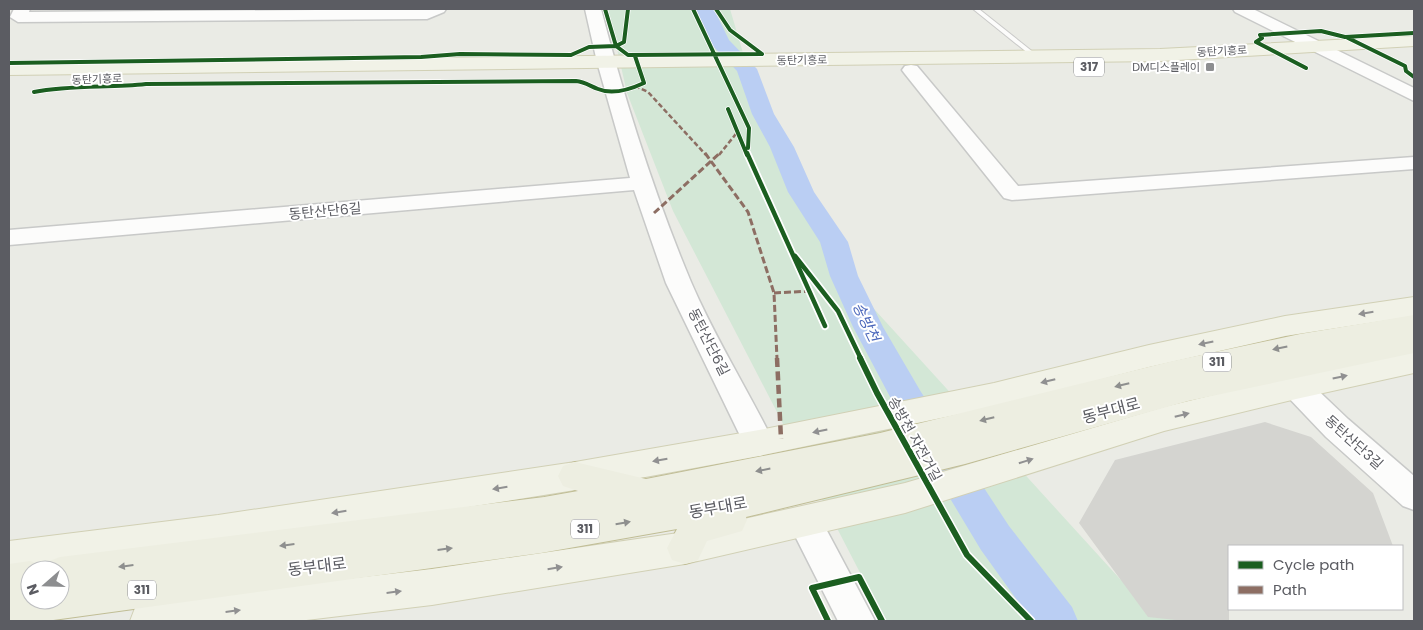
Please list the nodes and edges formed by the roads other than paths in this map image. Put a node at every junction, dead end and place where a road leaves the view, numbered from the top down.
1 (22, 9) edge
2 (438, 9) edge
3 (593, 9) edge
4 (976, 9) edge
5 (1235, 9) edge
6 (1241, 9) edge
7 (1252, 11) edge
8 (1414, 41) edge
9 (1317, 46) junction
10 (1414, 53) edge
11 (1337, 56) junction
12 (1036, 57) junction
13 (760, 66) junction
14 (607, 67) junction
15 (9, 69) edge
16 (911, 70) junction
17 (9, 82) edge
18 (1414, 96) edge
19 (1414, 163) edge
20 (642, 183) junction
21 (9, 238) edge
22 (1414, 306) edge
23 (1414, 325) edge
24 (1414, 343) edge
25 (1414, 362) edge
26 (1296, 387) junction
27 (958, 440) junction
28 (759, 443) junction
29 (882, 462) junction
30 (575, 476) junction
31 (648, 493) junction
32 (1414, 496) edge
33 (805, 522) junction
34 (685, 548) junction
35 (9, 558) edge
36 (70, 573) edge
37 (9, 608) edge
38 (150, 621) edge
39 (857, 621) edge

1 - 2 street
3 - 14 street, 동탄산단6길
4 - 12 lane
5 - 7 lane
6 - 7 street
7 - 9 street
8 - 9 main road, 동탄기흥로 / 317
9 - 11 street
9 - 12 main road, 동탄기흥로 / 317
10 - 11 main road, 동탄기흥로 / 317
11 - 16 main road, 동탄기흥로 / 317
11 - 18 street
12 - 13 main road, 동탄기흥로 / 317
13 - 14 main road, 동탄기흥로 / 317
13 - 16 main road, 동탄기흥로 / 317
14 - 15 main road, 동탄기흥로 / 317
14 - 17 main road, 동탄기흥로 / 317
14 - 20 street, 동탄산단6길
16 - 19 street
20 - 21 street, 동탄산단6길
20 - 28 street, 동탄산단6길
22 -> 27 main road, 동부대로
23 -> 27 highway, 동부대로 / 311
24 - 27 highway, 동부대로 / 311
26 -> 25 main road, 동부대로
27 -> 26 main road, 동부대로
26 - 32 street, 동탄산단3길
27 - 29 main road, 동부대로
27 - 29 highway, 동부대로 / 311
29 -> 28 main road, 동부대로
28 -> 30 main road, 동부대로
29 -> 31 highway, 동부대로 / 311
29 - 33 main road, 동부대로
29 - 34 highway
37 -> 29 highway, 동부대로 / 311
30 - 31 highway
30 -> 35 main road, 동부대로
31 -> 36 highway, 동부대로 / 311
33 - 34 main road, 동부대로
33 - 39 street
38 -> 34 main road, 동부대로

